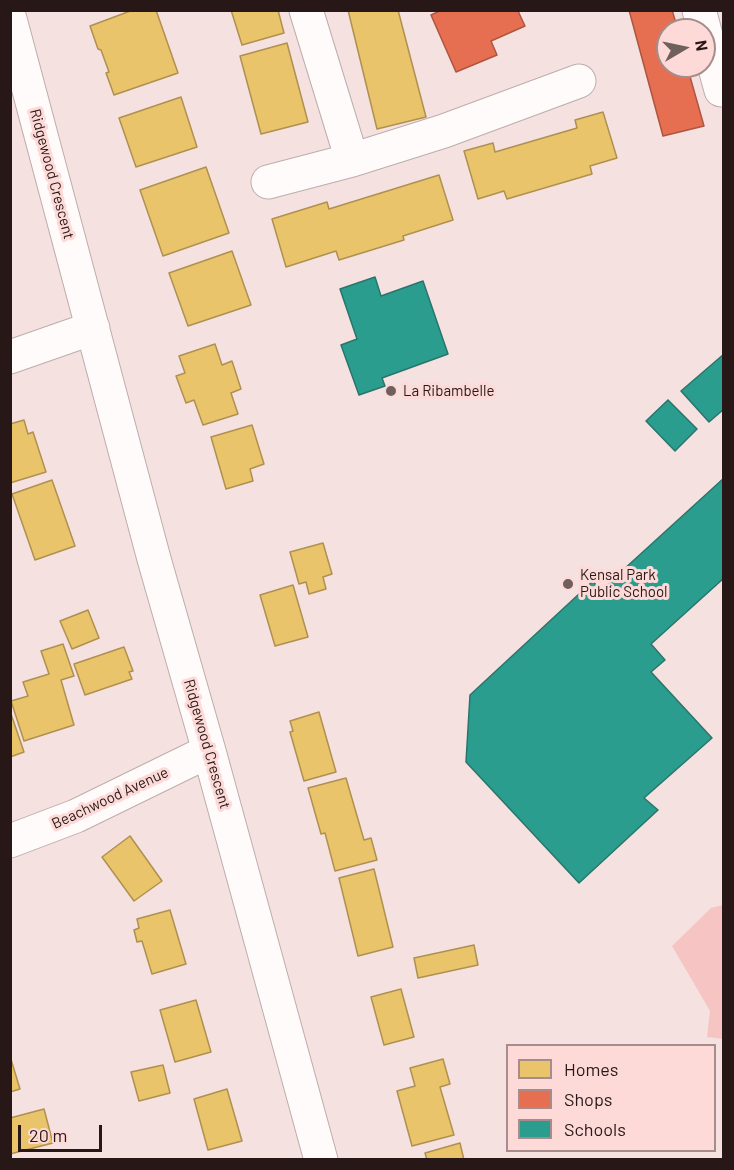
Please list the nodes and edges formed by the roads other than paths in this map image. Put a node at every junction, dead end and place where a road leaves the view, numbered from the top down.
1 (306, 10) edge
2 (699, 10) edge
3 (10, 19) edge
4 (579, 81) dead end
5 (721, 90) dead end
6 (352, 160) junction
7 (268, 182) dead end
8 (93, 328) junction
9 (10, 357) edge
10 (209, 751) junction
11 (10, 841) edge
12 (321, 1160) edge

1 - 6 street
2 - 5 street
3 - 8 street, Ridgewood Crescent
4 - 6 street
6 - 7 street
8 - 9 street
8 - 10 street, Ridgewood Crescent
10 - 11 street, Beachwood Avenue
10 - 12 street, Ridgewood Crescent

